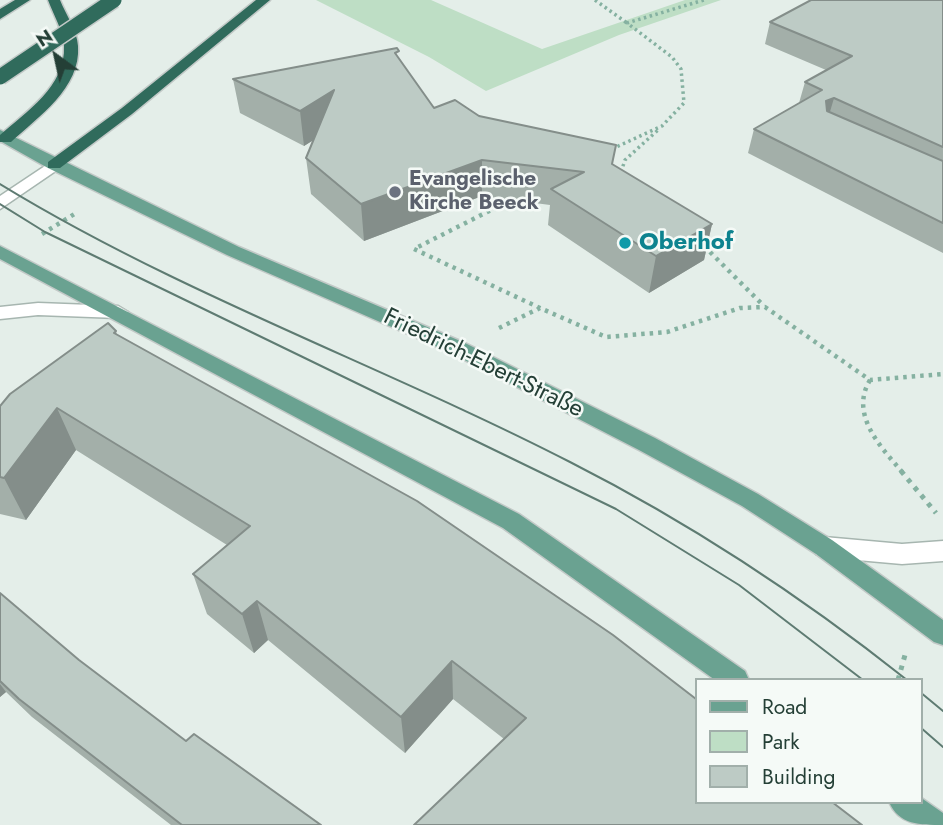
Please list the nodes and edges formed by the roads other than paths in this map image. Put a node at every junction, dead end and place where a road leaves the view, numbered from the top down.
1 (24, 0) edge
2 (54, 0) edge
3 (114, 0) edge
4 (264, 0) edge
5 (0, 15) edge
6 (0, 77) edge
7 (2, 139) edge
8 (54, 165) junction
9 (0, 204) edge
10 (3, 255) edge
11 (118, 312) junction
12 (0, 313) edge
13 (824, 547) junction
14 (943, 551) edge
15 (943, 634) edge
16 (733, 678) edge
17 (906, 804) edge
18 (935, 825) edge

1 - 5 highway
2 - 7 highway
3 - 6 highway, bridge
4 - 8 highway
7 - 8 main road, Friedrich-Ebert-Straße
8 - 9 street
8 - 13 main road, Friedrich-Ebert-Straße
10 - 11 main road
11 - 12 street
11 - 16 main road
13 - 14 street
13 - 15 main road, Friedrich-Ebert-Straße
17 - 18 main road

